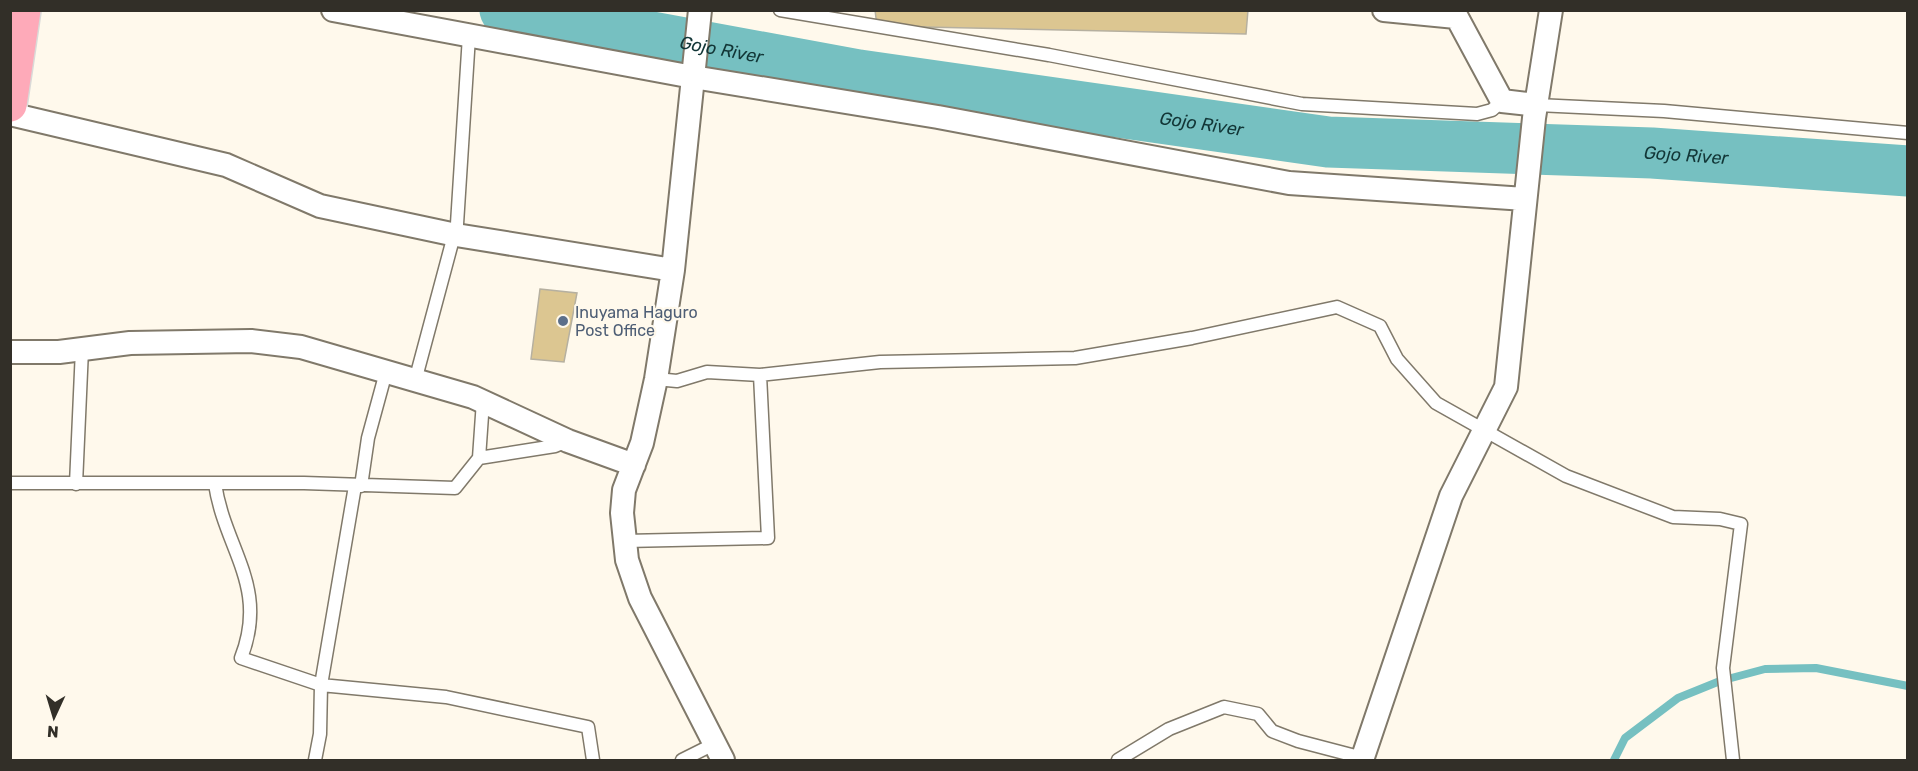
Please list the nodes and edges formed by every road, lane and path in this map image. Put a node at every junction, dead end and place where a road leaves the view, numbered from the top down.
1 (24, 10) edge
2 (333, 10) edge
3 (700, 10) edge
4 (780, 10) edge
5 (1384, 10) edge
6 (1551, 10) edge
7 (1454, 14) edge
8 (470, 36) junction
9 (693, 77) junction
10 (1502, 101) junction
11 (10, 105) edge
12 (1535, 111) junction
13 (10, 114) edge
14 (1908, 133) edge
15 (1526, 188) junction
16 (456, 235) junction
17 (673, 270) junction
18 (82, 349) junction
19 (10, 352) edge
20 (386, 372) junction
21 (760, 375) junction
22 (656, 379) junction
23 (415, 381) junction
24 (483, 401) junction
25 (1482, 429) junction
26 (568, 441) junction
27 (480, 458) junction
28 (634, 465) junction
29 (10, 483) edge
30 (76, 484) junction
31 (215, 484) junction
32 (358, 486) junction
33 (625, 541) junction
34 (321, 685) junction
35 (718, 752) edge
36 (1363, 759) edge
37 (315, 760) edge
38 (593, 760) edge
39 (682, 760) edge
40 (1118, 760) edge
41 (1732, 760) edge

1 - 11 main road
2 - 8 street
3 - 9 street
4 - 10 lane
5 - 7 street
6 - 12 street
7 - 10 street
8 - 9 street
8 - 16 lane
9 - 15 street
9 - 17 street
10 - 12 street
12 - 14 lane
12 - 15 street
13 - 16 street
15 - 25 street
16 - 17 street
16 - 23 lane
17 - 22 street
18 - 19 street
18 - 20 street
18 - 30 lane
20 - 23 street
20 - 32 lane
21 - 22 lane
21 - 25 lane
21 - 33 lane
22 - 28 street
23 - 24 street
24 - 26 street
24 - 27 lane
25 - 36 street
25 - 41 lane
26 - 27 lane
26 - 28 street
27 - 32 lane
28 - 33 street
29 - 30 lane
30 - 31 lane
31 - 32 lane
31 - 34 lane
32 - 34 lane
33 - 35 street
34 - 37 lane
34 - 38 lane
35 - 39 lane
36 - 40 lane

